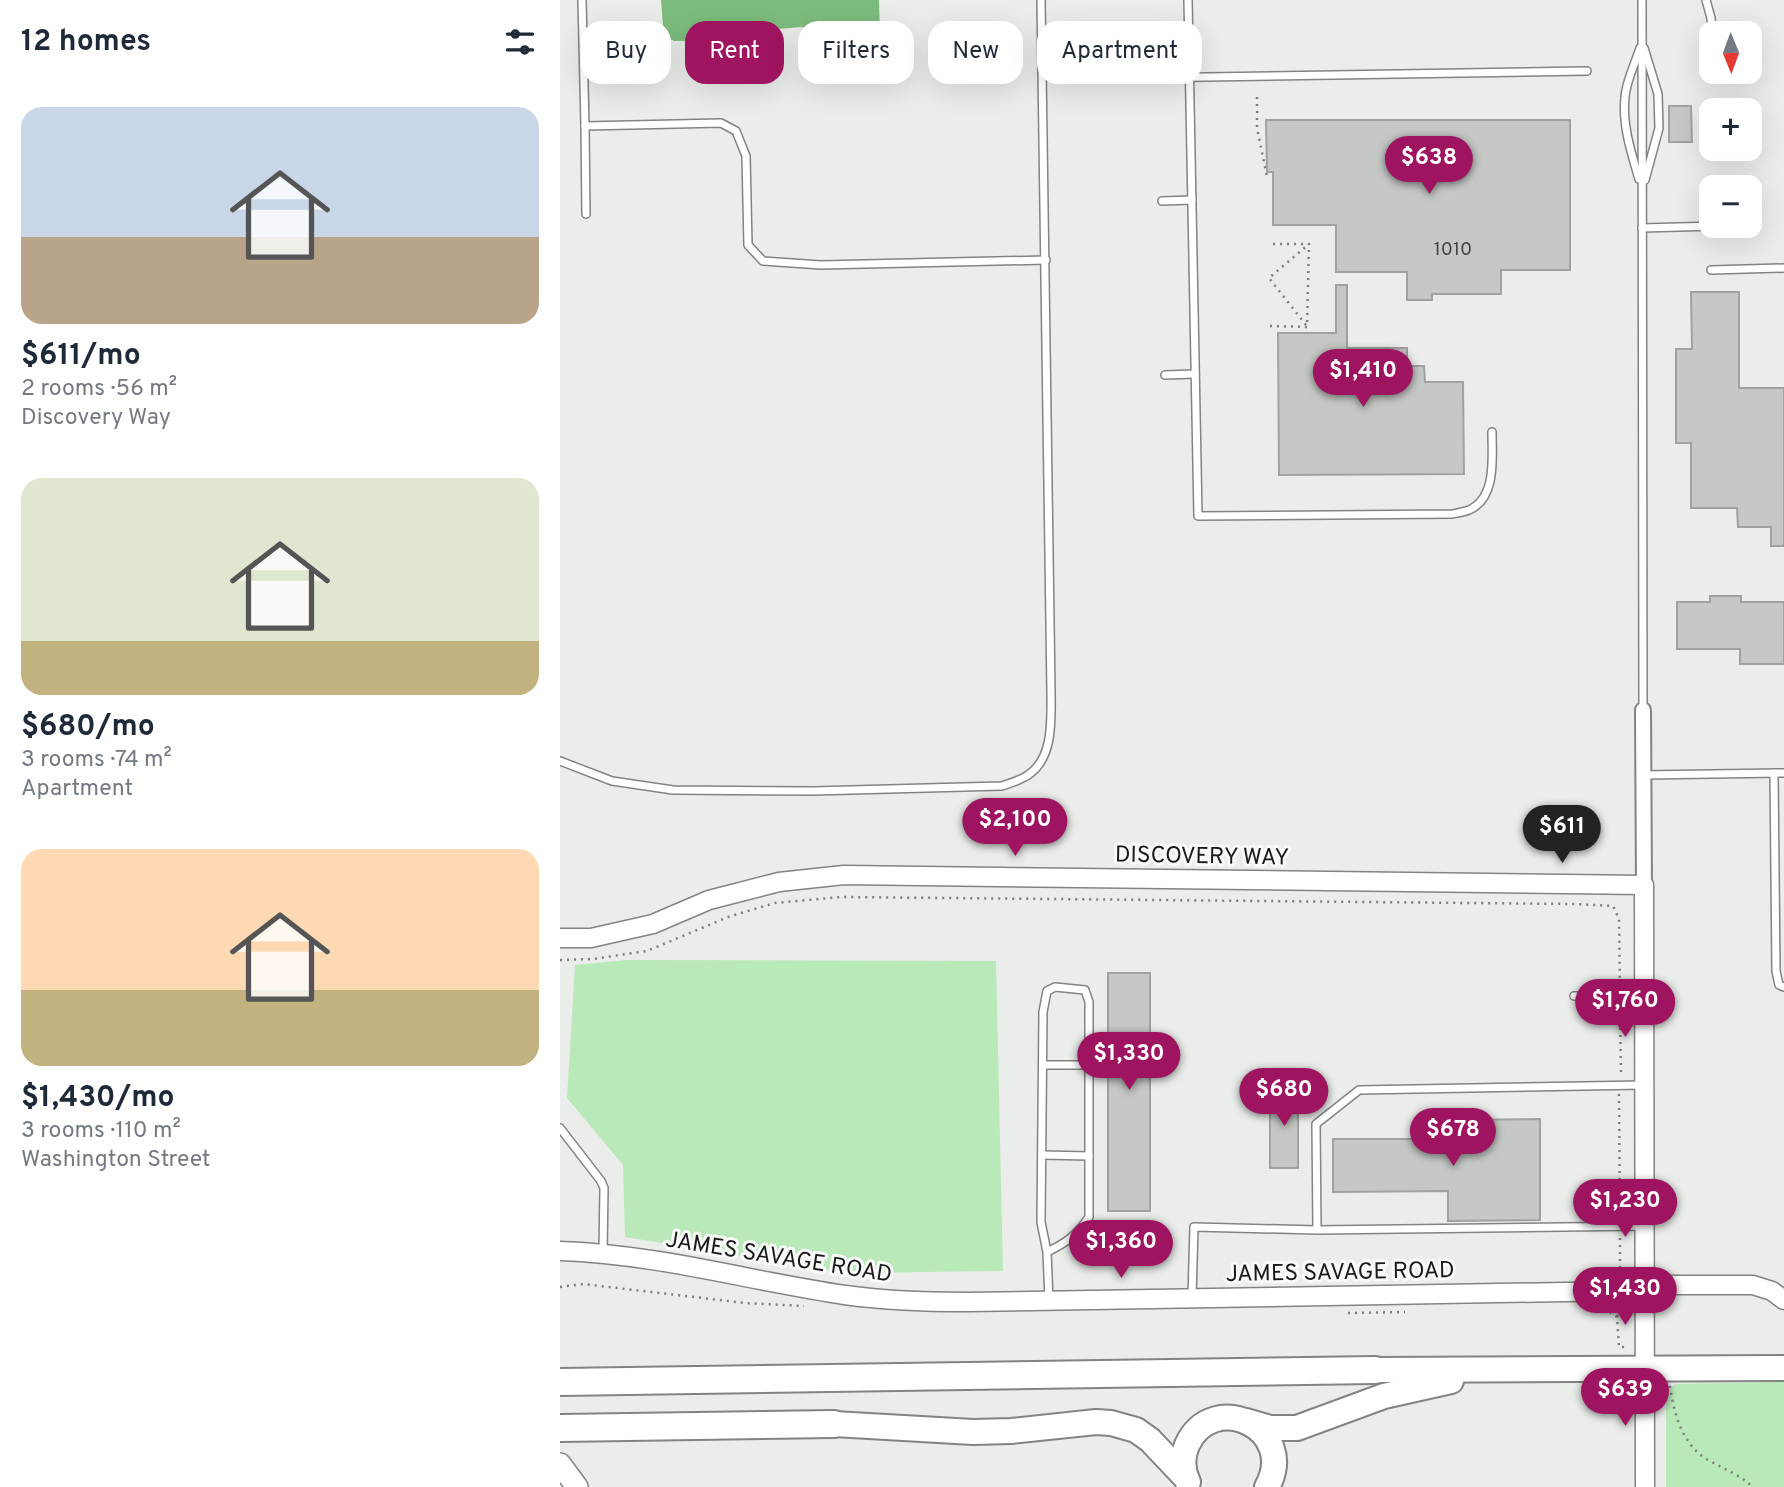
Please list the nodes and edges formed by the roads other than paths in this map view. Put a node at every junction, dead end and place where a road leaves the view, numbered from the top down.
1 (582, 0) edge
2 (1041, 0) edge
3 (1188, 0) edge
4 (1642, 0) edge
5 (1706, 0) edge
6 (1189, 21) edge
7 (1711, 21) edge
8 (1642, 41) junction
9 (1587, 71) dead end
10 (1202, 77) edge
11 (1190, 84) edge
12 (585, 126) junction
13 (1642, 188) junction
14 (1192, 200) junction
15 (1162, 201) dead end
16 (586, 214) dead end
17 (1699, 226) edge
18 (1642, 228) junction
19 (1046, 260) junction
20 (1784, 268) edge
21 (1710, 270) dead end
22 (1195, 374) junction
23 (1165, 375) dead end
24 (1492, 432) dead end
25 (1643, 710) joint
26 (560, 761) edge
27 (1784, 773) edge
28 (1774, 774) junction
29 (1643, 775) junction
30 (1644, 885) junction
31 (560, 938) edge
32 (1784, 987) edge
33 (1574, 996) dead end
34 (1644, 996) junction
35 (1043, 1065) junction
36 (1089, 1065) junction
37 (1644, 1086) junction
38 (560, 1128) edge
39 (1042, 1154) junction
40 (1089, 1156) junction
41 (1644, 1226) junction
42 (1317, 1230) junction
43 (560, 1251) edge
44 (1047, 1252) junction
45 (603, 1253) junction
46 (1644, 1285) junction
47 (1192, 1298) junction
48 (1784, 1300) edge
49 (1049, 1301) junction
50 (1644, 1358) junction
51 (1784, 1368) edge
52 (1375, 1370) joint
53 (1485, 1370) junction
54 (560, 1382) edge
55 (1247, 1421) junction
56 (834, 1424) joint
57 (560, 1428) edge
58 (560, 1464) edge
59 (1185, 1484) edge
60 (578, 1487) edge
61 (1268, 1487) edge
62 (1645, 1487) edge

1 - 12 lane
2 - 19 lane
3 - 6 lane
4 - 8 lane
5 - 7 lane
8 - 13 lane
8 - 13 lane
8 - 13 lane
9 - 10 lane
11 - 14 lane
12 - 16 lane
12 - 19 lane
13 - 18 lane
14 - 15 lane
14 - 22 lane
17 - 18 lane
18 - 25 lane
19 - 26 lane
20 - 21 lane
22 - 23 lane
22 - 24 lane
25 - 29 street
27 - 28 lane
28 - 29 lane
28 - 32 lane
29 - 30 street
30 - 31 street, DISCOVERY WAY
30 - 34 street
33 - 34 lane
34 - 37 street
35 - 36 lane
35 - 36 lane
35 - 39 lane
36 - 40 lane
37 - 41 street
37 - 42 lane
38 - 45 lane
39 - 40 lane
39 - 44 lane
40 - 44 lane
41 - 42 lane
41 - 46 street
42 - 47 lane
43 - 45 street, JAMES SAVAGE ROAD
44 - 49 lane
45 - 49 street, JAMES SAVAGE ROAD
46 - 47 street, JAMES SAVAGE ROAD
46 - 48 street, JAMES SAVAGE ROAD
46 - 50 street
47 - 49 street, JAMES SAVAGE ROAD
50 - 51 highway
50 - 53 highway
50 - 62 street
52 - 53 highway
52 - 54 highway
53 - 55 highway
55 - 59 highway
55 - 61 highway
56 - 57 highway
56 - 59 highway
58 - 60 main road

